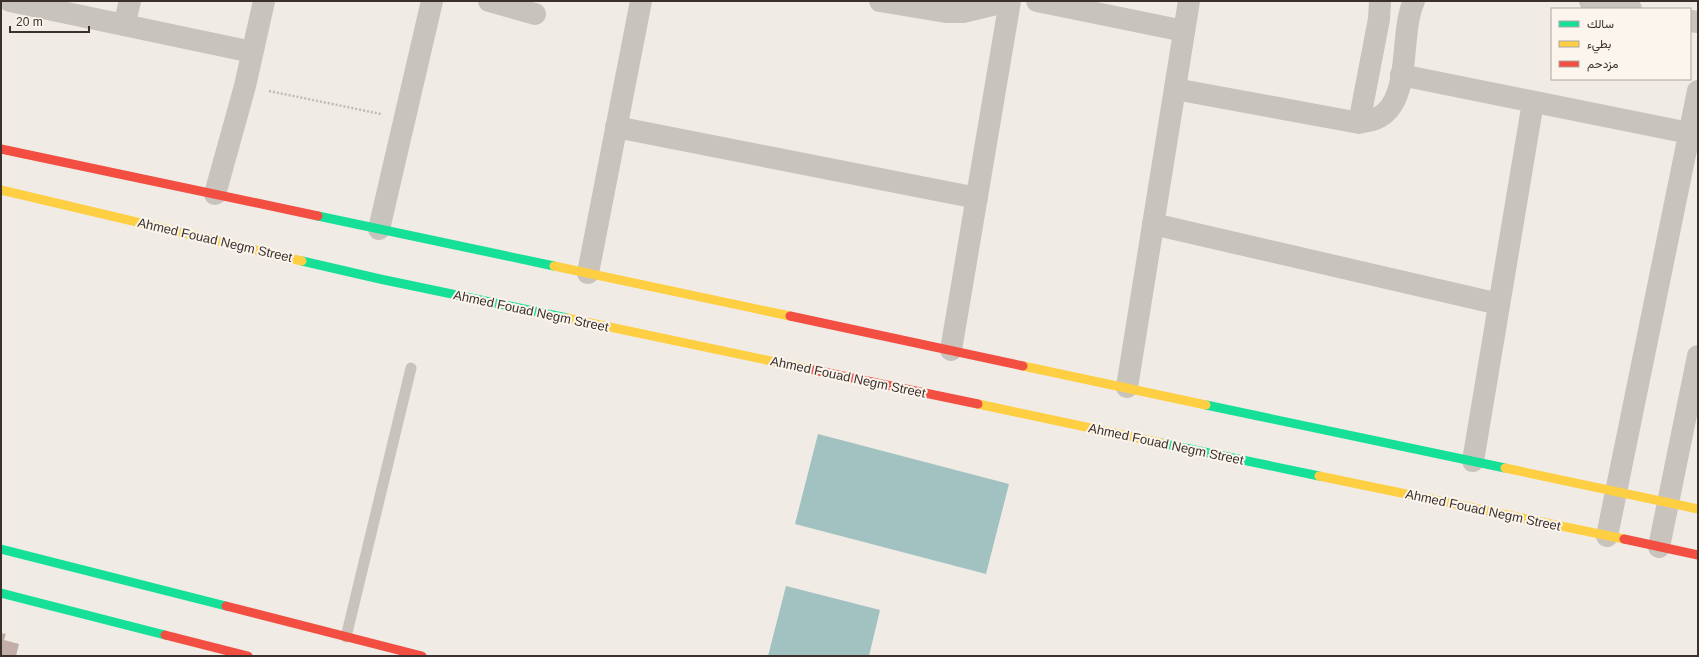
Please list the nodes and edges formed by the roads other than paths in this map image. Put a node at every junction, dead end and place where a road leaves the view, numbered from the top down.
1 (10, 1) edge
2 (130, 1) edge
3 (264, 1) edge
4 (432, 1) edge
5 (489, 1) edge
6 (641, 1) edge
7 (1010, 1) edge
8 (1037, 1) edge
9 (1189, 1) edge
10 (1380, 1) edge
11 (1414, 1) edge
12 (1590, 1) edge
13 (890, 2) edge
14 (1626, 8) edge
15 (535, 14) dead end
16 (124, 25) junction
17 (1184, 31) junction
18 (252, 52) junction
19 (1401, 76) junction
20 (1175, 89) junction
21 (1698, 91) edge
22 (1533, 102) junction
23 (1359, 123) junction
24 (616, 126) junction
25 (1689, 133) junction
26 (1, 149) edge
27 (1, 190) edge
28 (215, 194) junction
29 (977, 198) junction
30 (1153, 224) junction
31 (379, 229) junction
32 (588, 273) junction
33 (1499, 304) junction
34 (951, 350) junction
35 (1698, 356) edge
36 (411, 368) dead end
37 (1127, 387) junction
38 (1473, 461) junction
39 (1616, 491) junction
40 (1668, 503) junction
41 (1698, 509) edge
42 (1607, 536) junction
43 (1659, 547) junction
44 (1, 549) edge
45 (1698, 555) edge
46 (1, 593) edge
47 (346, 637) junction
48 (248, 656) edge
49 (422, 656) edge

1 - 16 street
2 - 16 street
3 - 18 street
4 - 31 street
5 - 15 street
6 - 24 street
7 - 13 street
7 - 29 street
8 - 17 street
9 - 17 street
10 - 23 street
11 - 19 street
12 - 14 street
16 - 18 street
17 - 20 street
18 - 28 street
19 - 22 street
19 - 23 street
20 - 23 street
20 - 30 street
21 - 25 street
22 - 25 street
22 - 33 street
24 - 29 street
24 - 32 street
25 - 39 street
26 - 28 street
27 - 42 street, Ahmed Fouad Negm Street
28 - 31 street
29 - 34 street
30 - 33 street
30 - 37 street
31 - 32 street
32 - 34 street
33 - 38 street
34 - 37 street
35 - 40 street
36 - 47 lane
37 - 38 street
38 - 39 street
39 - 40 street
39 - 42 street
40 - 41 street
40 - 43 street
42 - 43 street, Ahmed Fouad Negm Street
43 - 45 street, Ahmed Fouad Negm Street
44 - 47 street
46 - 48 street
47 - 49 street

